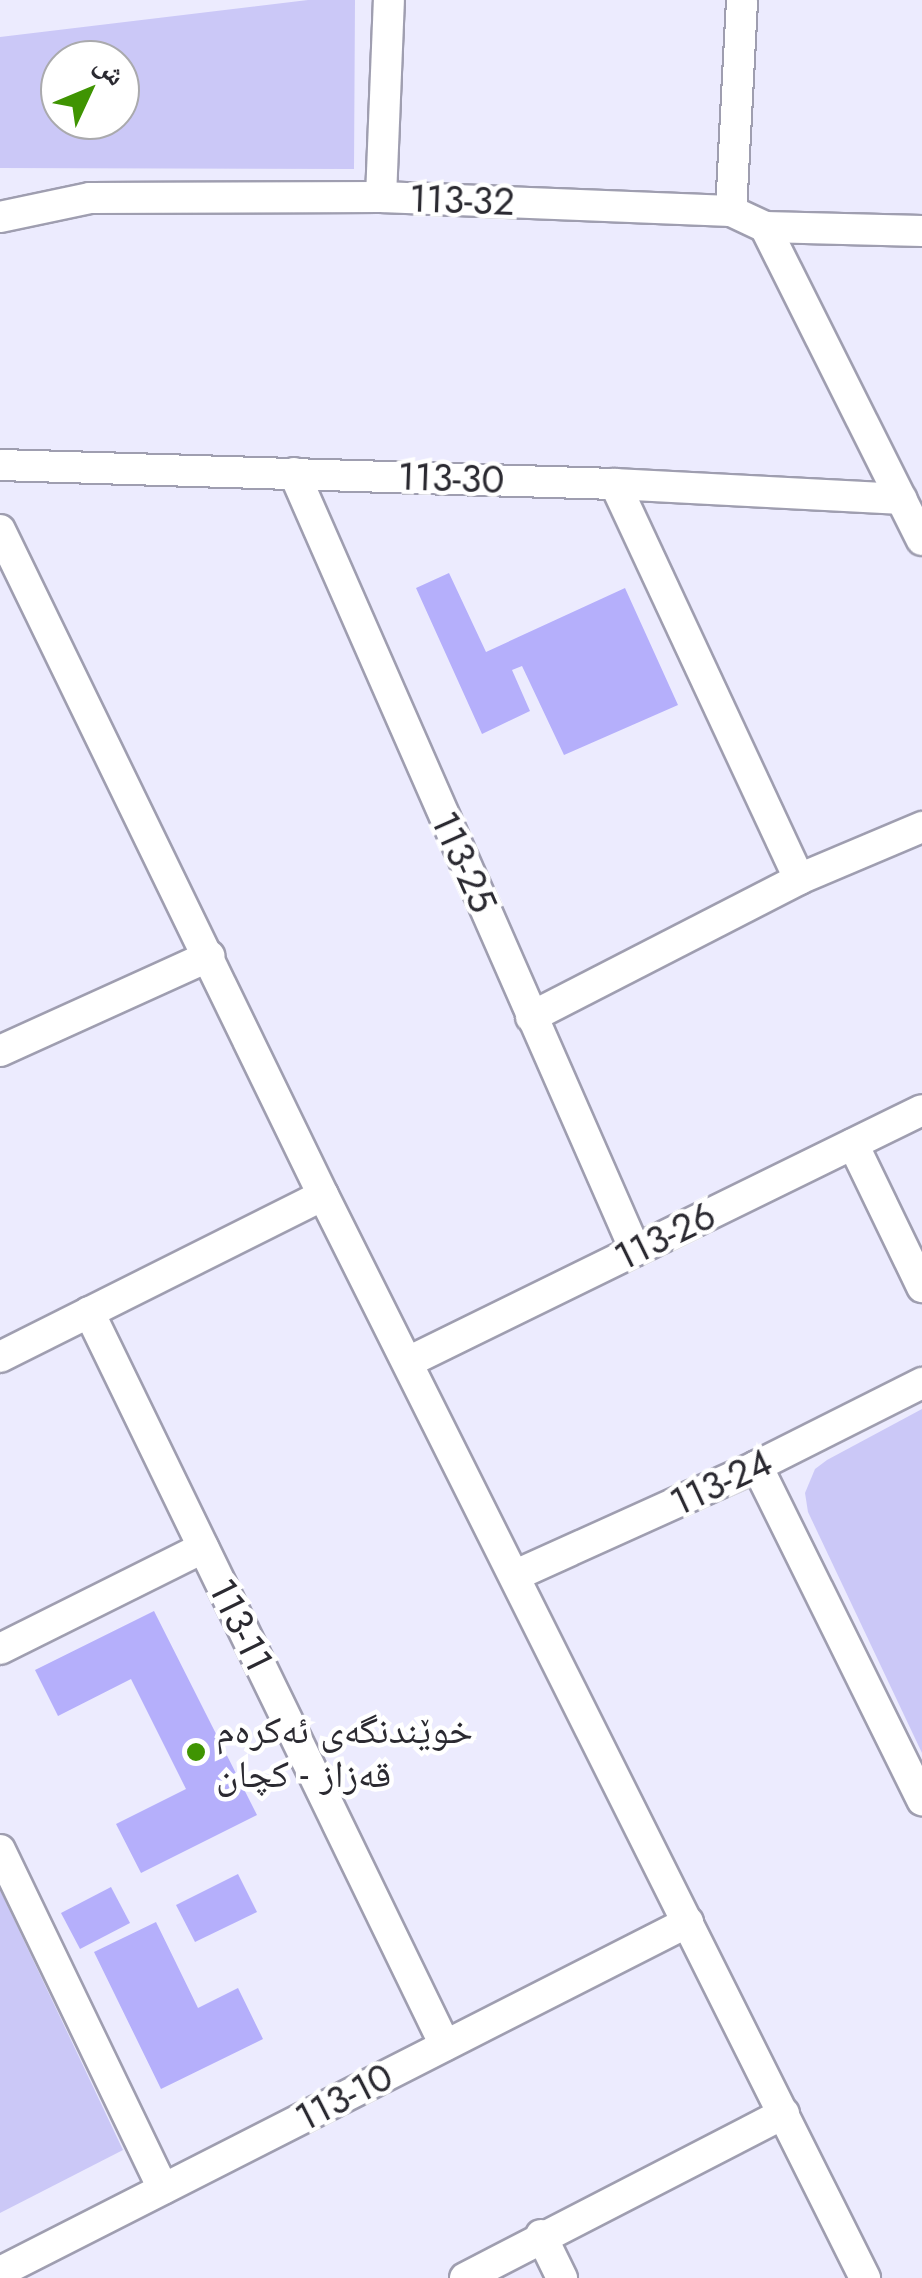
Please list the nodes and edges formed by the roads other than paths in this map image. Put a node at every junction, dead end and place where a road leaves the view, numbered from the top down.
1 (389, 0) edge
2 (742, 0) edge
3 (381, 197) junction
4 (731, 212) junction
5 (0, 217) edge
6 (765, 227) junction
7 (922, 230) edge
8 (0, 466) edge
9 (294, 473) junction
10 (615, 484) junction
11 (902, 499) junction
12 (0, 530) edge
13 (922, 540) edge
14 (922, 827) edge
15 (799, 879) junction
16 (209, 956) junction
17 (531, 1016) junction
18 (0, 1051) edge
19 (922, 1110) edge
20 (853, 1144) junction
21 (323, 1195) junction
22 (635, 1250) junction
23 (922, 1287) edge
24 (89, 1312) junction
25 (0, 1357) edge
26 (408, 1362) junction
27 (922, 1383) edge
28 (757, 1466) junction
29 (203, 1548) junction
30 (516, 1575) junction
31 (0, 1648) edge
32 (922, 1800) edge
33 (0, 1850) edge
34 (688, 1922) junction
35 (446, 2046) junction
36 (784, 2114) junction
37 (163, 2189) junction
38 (540, 2235) junction
39 (0, 2272) edge
40 (465, 2278) edge
41 (562, 2278) edge
42 (866, 2278) edge

1 - 3 street
2 - 4 street
3 - 4 street, 113-32
3 - 5 street, 113-32
4 - 6 street, 113-32
6 - 7 street, 113-32
6 - 11 street
8 - 9 street, 113-30
9 - 10 street, 113-30
9 - 17 street, 113-25
10 - 11 street, 113-30
10 - 15 street
11 - 13 street
12 - 16 street
14 - 15 street
15 - 17 street
16 - 18 street
16 - 21 street
17 - 22 street, 113-25
19 - 20 street, 113-26
20 - 22 street, 113-26
20 - 23 street
21 - 24 street
21 - 26 street
22 - 26 street, 113-26
24 - 25 street
24 - 29 street, 113-11
26 - 30 street
27 - 28 street, 113-24
28 - 30 street, 113-24
28 - 32 street
29 - 31 street
29 - 35 street, 113-11
30 - 34 street
33 - 37 street
34 - 35 street, 113-10
34 - 36 street
35 - 37 street, 113-10
36 - 38 street
36 - 42 street
37 - 39 street, 113-10
38 - 40 street
38 - 41 street

